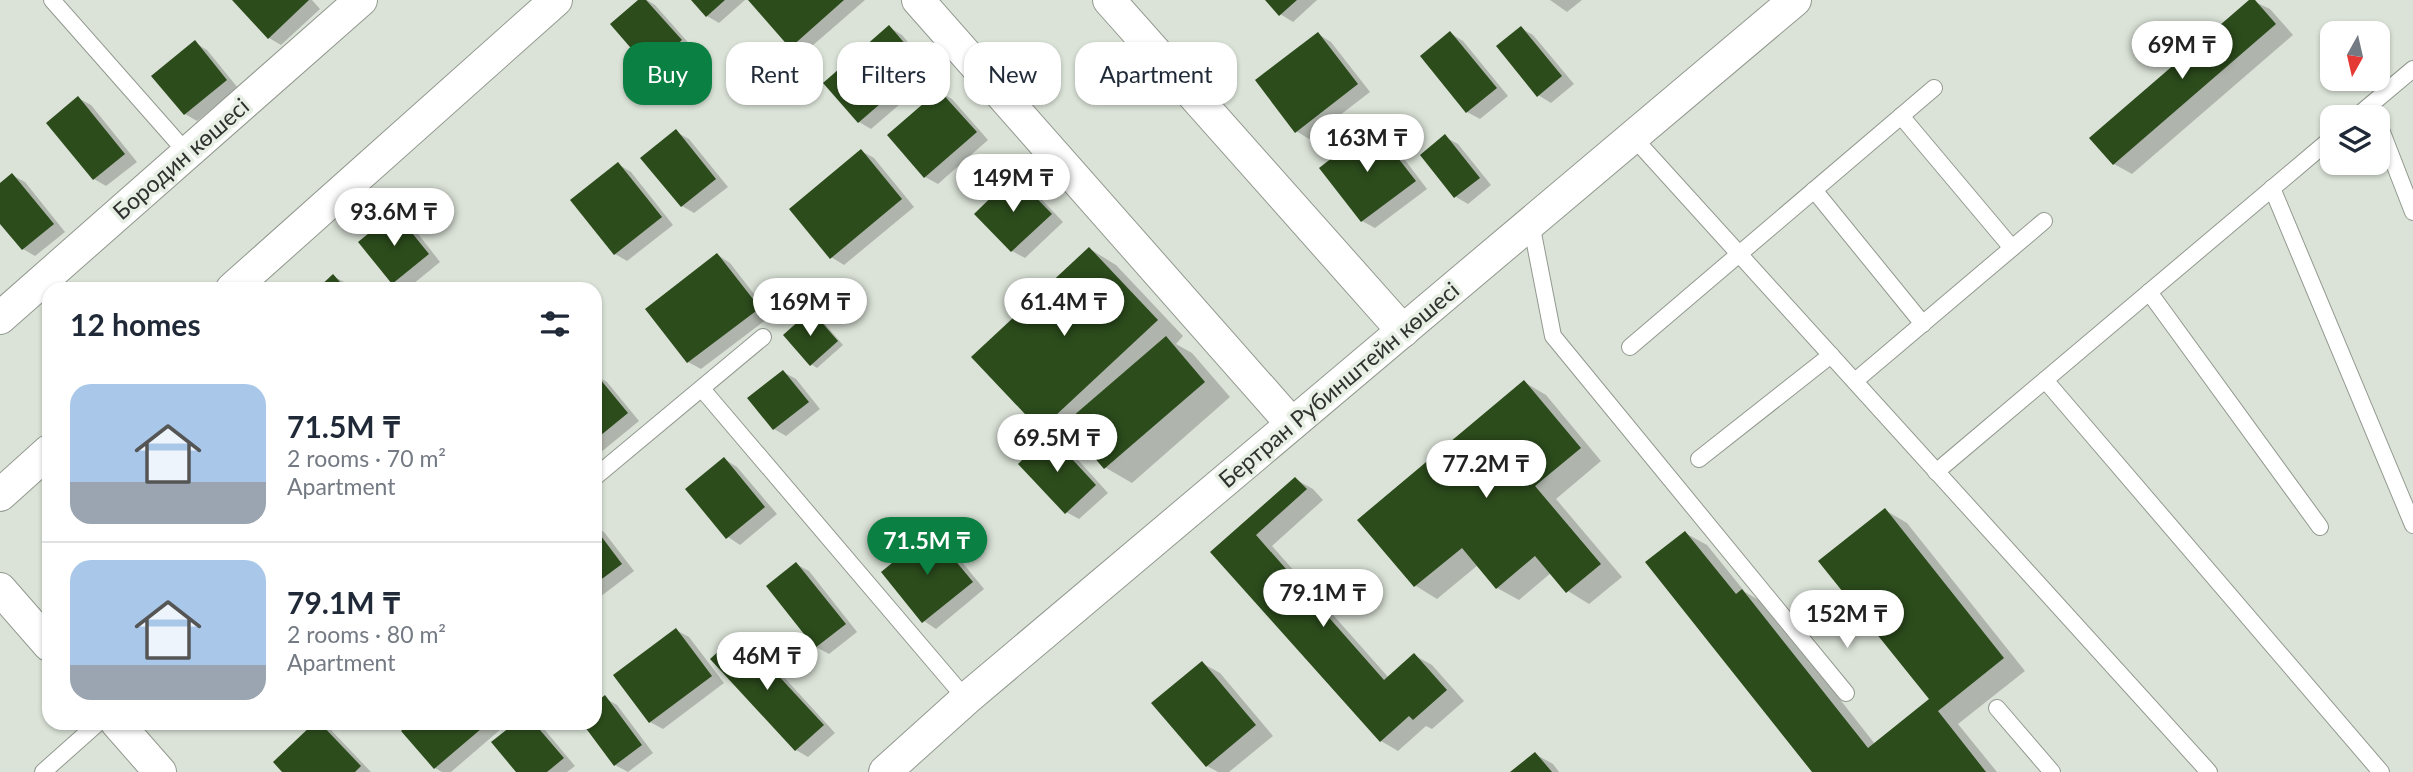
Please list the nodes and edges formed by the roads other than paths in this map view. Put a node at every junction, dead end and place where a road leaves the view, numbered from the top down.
1 (52, 0) edge
2 (361, 0) edge
3 (556, 0) edge
4 (918, 0) edge
5 (1110, 0) edge
6 (1795, 0) edge
7 (2413, 69) edge
8 (1934, 88) dead end
9 (2383, 105) edge
10 (1901, 116) junction
11 (1633, 137) junction
12 (2320, 148) edge
13 (187, 153) junction
14 (2390, 153) edge
15 (2272, 188) junction
16 (1814, 190) junction
17 (2413, 212) edge
18 (2044, 221) dead end
19 (1531, 223) junction
20 (2012, 248) junction
21 (1739, 254) junction
22 (240, 282) edge
23 (2149, 292) junction
24 (0, 318) edge
25 (1923, 324) junction
26 (1404, 331) junction
27 (763, 337) dead end
28 (1630, 347) dead end
29 (1830, 355) junction
30 (2045, 380) junction
31 (1854, 381) junction
32 (702, 389) junction
33 (1292, 424) junction
34 (42, 457) edge
35 (1699, 459) dead end
36 (602, 471) edge
37 (1936, 472) junction
38 (0, 495) edge
39 (2413, 525) edge
40 (2320, 527) dead end
41 (0, 589) edge
42 (42, 637) edge
43 (1846, 693) dead end
44 (966, 699) junction
45 (1997, 708) dead end
46 (90, 730) edge
47 (123, 730) edge
48 (43, 772) edge
49 (160, 772) edge
50 (885, 772) edge
51 (2052, 772) edge
52 (2209, 772) edge
53 (2381, 772) edge

1 - 13 lane
2 - 13 street, Бородин көшесі
3 - 22 street
4 - 33 street
5 - 26 street
6 - 11 street, Бертран Рубинштейн көшесі
7 - 9 lane
8 - 10 lane
10 - 16 lane
10 - 20 lane
11 - 19 street, Бертран Рубинштейн көшесі
11 - 21 lane
12 - 15 lane
13 - 24 street, Бородин көшесі
14 - 17 lane
15 - 23 lane
15 - 39 lane
16 - 21 lane
16 - 25 lane
18 - 20 lane
19 - 26 street, Бертран Рубинштейн көшесі
19 - 43 lane
20 - 25 lane
21 - 28 lane
21 - 29 lane
23 - 30 lane
23 - 40 lane
25 - 31 lane
26 - 33 street, Бертран Рубинштейн көшесі
27 - 32 lane
29 - 31 lane
29 - 35 lane
30 - 37 lane
30 - 53 lane
31 - 37 lane
32 - 36 lane
32 - 44 lane
33 - 44 street, Бертран Рубинштейн көшесі
34 - 38 street
37 - 52 lane
41 - 42 street
44 - 50 street, Бертран Рубинштейн көшесі
45 - 51 lane
46 - 48 lane
47 - 49 street

